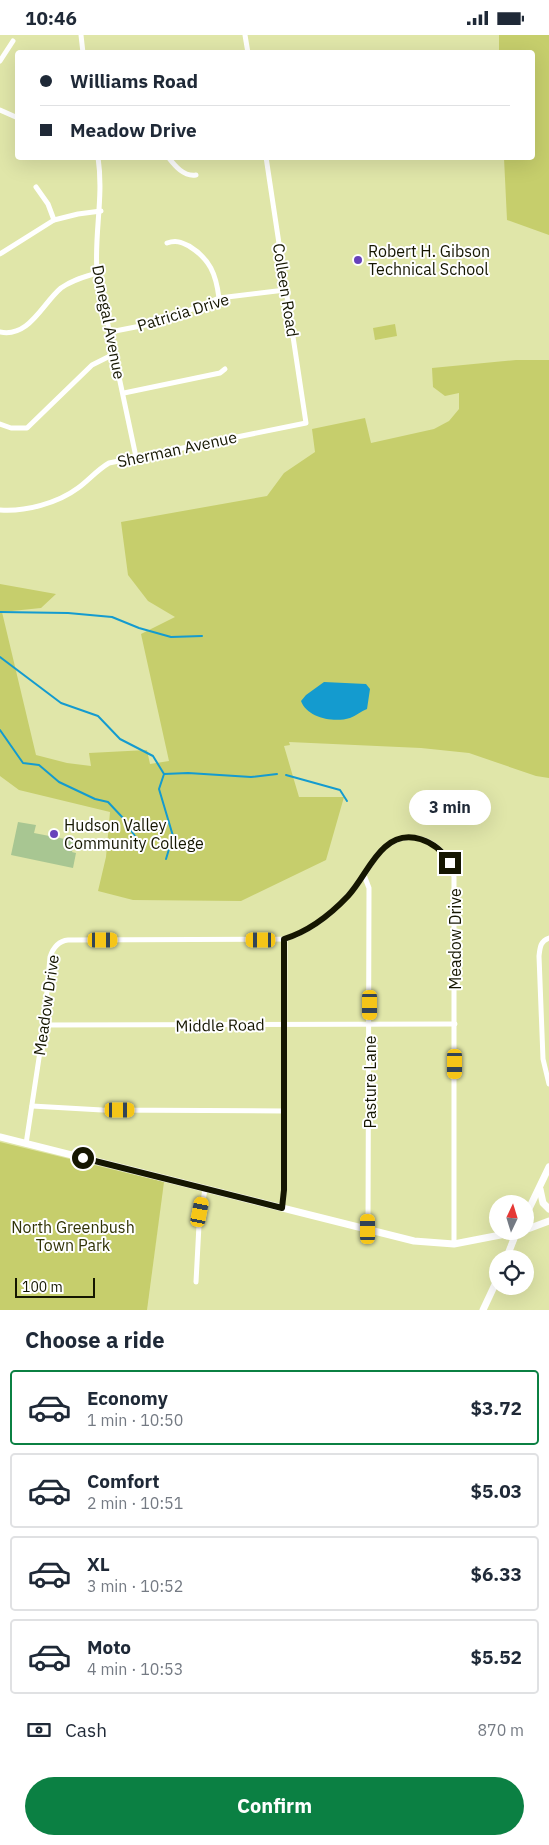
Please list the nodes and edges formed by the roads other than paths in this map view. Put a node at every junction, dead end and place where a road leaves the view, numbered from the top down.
1 (81, 35) edge
2 (245, 35) edge
3 (13, 41) dead end
4 (83, 50) edge
5 (248, 50) edge
6 (0, 61) edge
7 (0, 110) edge
8 (15, 117) edge
9 (99, 160) edge
10 (171, 160) edge
11 (266, 160) edge
12 (196, 175) dead end
13 (36, 187) dead end
14 (101, 211) junction
15 (54, 220) junction
16 (167, 243) dead end
17 (0, 254) edge
18 (97, 273) junction
19 (286, 290) junction
20 (219, 298) junction
21 (110, 331) junction
22 (0, 332) edge
23 (114, 353) junction
24 (225, 369) dead end
25 (124, 393) junction
26 (306, 423) joint
27 (0, 424) edge
28 (136, 457) junction
29 (0, 510) edge
30 (364, 875) junction
31 (549, 938) edge
32 (284, 939) junction
33 (284, 1024) junction
34 (455, 1024) junction
35 (44, 1025) junction
36 (370, 1025) junction
37 (549, 1084) edge
38 (32, 1106) junction
39 (284, 1111) junction
40 (0, 1137) edge
41 (26, 1144) junction
42 (549, 1167) edge
43 (205, 1189) junction
44 (540, 1189) junction
45 (534, 1200) edge
46 (282, 1208) junction
47 (549, 1209) edge
48 (549, 1221) edge
49 (534, 1227) edge
50 (368, 1229) junction
51 (489, 1237) edge
52 (454, 1244) junction
53 (196, 1282) dead end
54 (490, 1295) edge
55 (482, 1310) edge

1 - 4 street
2 - 5 street
3 - 6 street
7 - 8 street
9 - 14 street, Donegal Avenue
10 - 12 street
11 - 19 street, Colleen Road
13 - 15 street
14 - 15 street
14 - 18 street, Donegal Avenue
15 - 17 street
16 - 20 street
18 - 21 street, Donegal Avenue
18 - 22 street
19 - 20 street, Patricia Drive
19 - 26 street, Colleen Road
20 - 21 street, Patricia Drive
21 - 23 street, Donegal Avenue
23 - 25 street, Donegal Avenue
23 - 27 street
24 - 25 street
25 - 28 street, Donegal Avenue
26 - 28 street, Sherman Avenue
28 - 29 street, Sherman Avenue
30 - 32 street, Meadow Drive
30 - 34 street, Meadow Drive
30 - 36 street, Pasture Lane
31 - 37 street
32 - 33 street
32 - 35 street, Meadow Drive
33 - 35 street, Middle Road
33 - 36 street, Middle Road
33 - 39 street
34 - 36 street, Middle Road
34 - 52 street, Meadow Drive
35 - 38 street, Meadow Drive
36 - 50 street, Pasture Lane
38 - 39 street
38 - 41 street, Meadow Drive
39 - 46 street
40 - 41 main road
41 - 43 main road
42 - 44 main road
43 - 46 main road
43 - 53 street
44 - 45 main road
44 - 47 main road
46 - 50 main road
48 - 49 main road
50 - 52 main road
51 - 52 main road
54 - 55 main road

